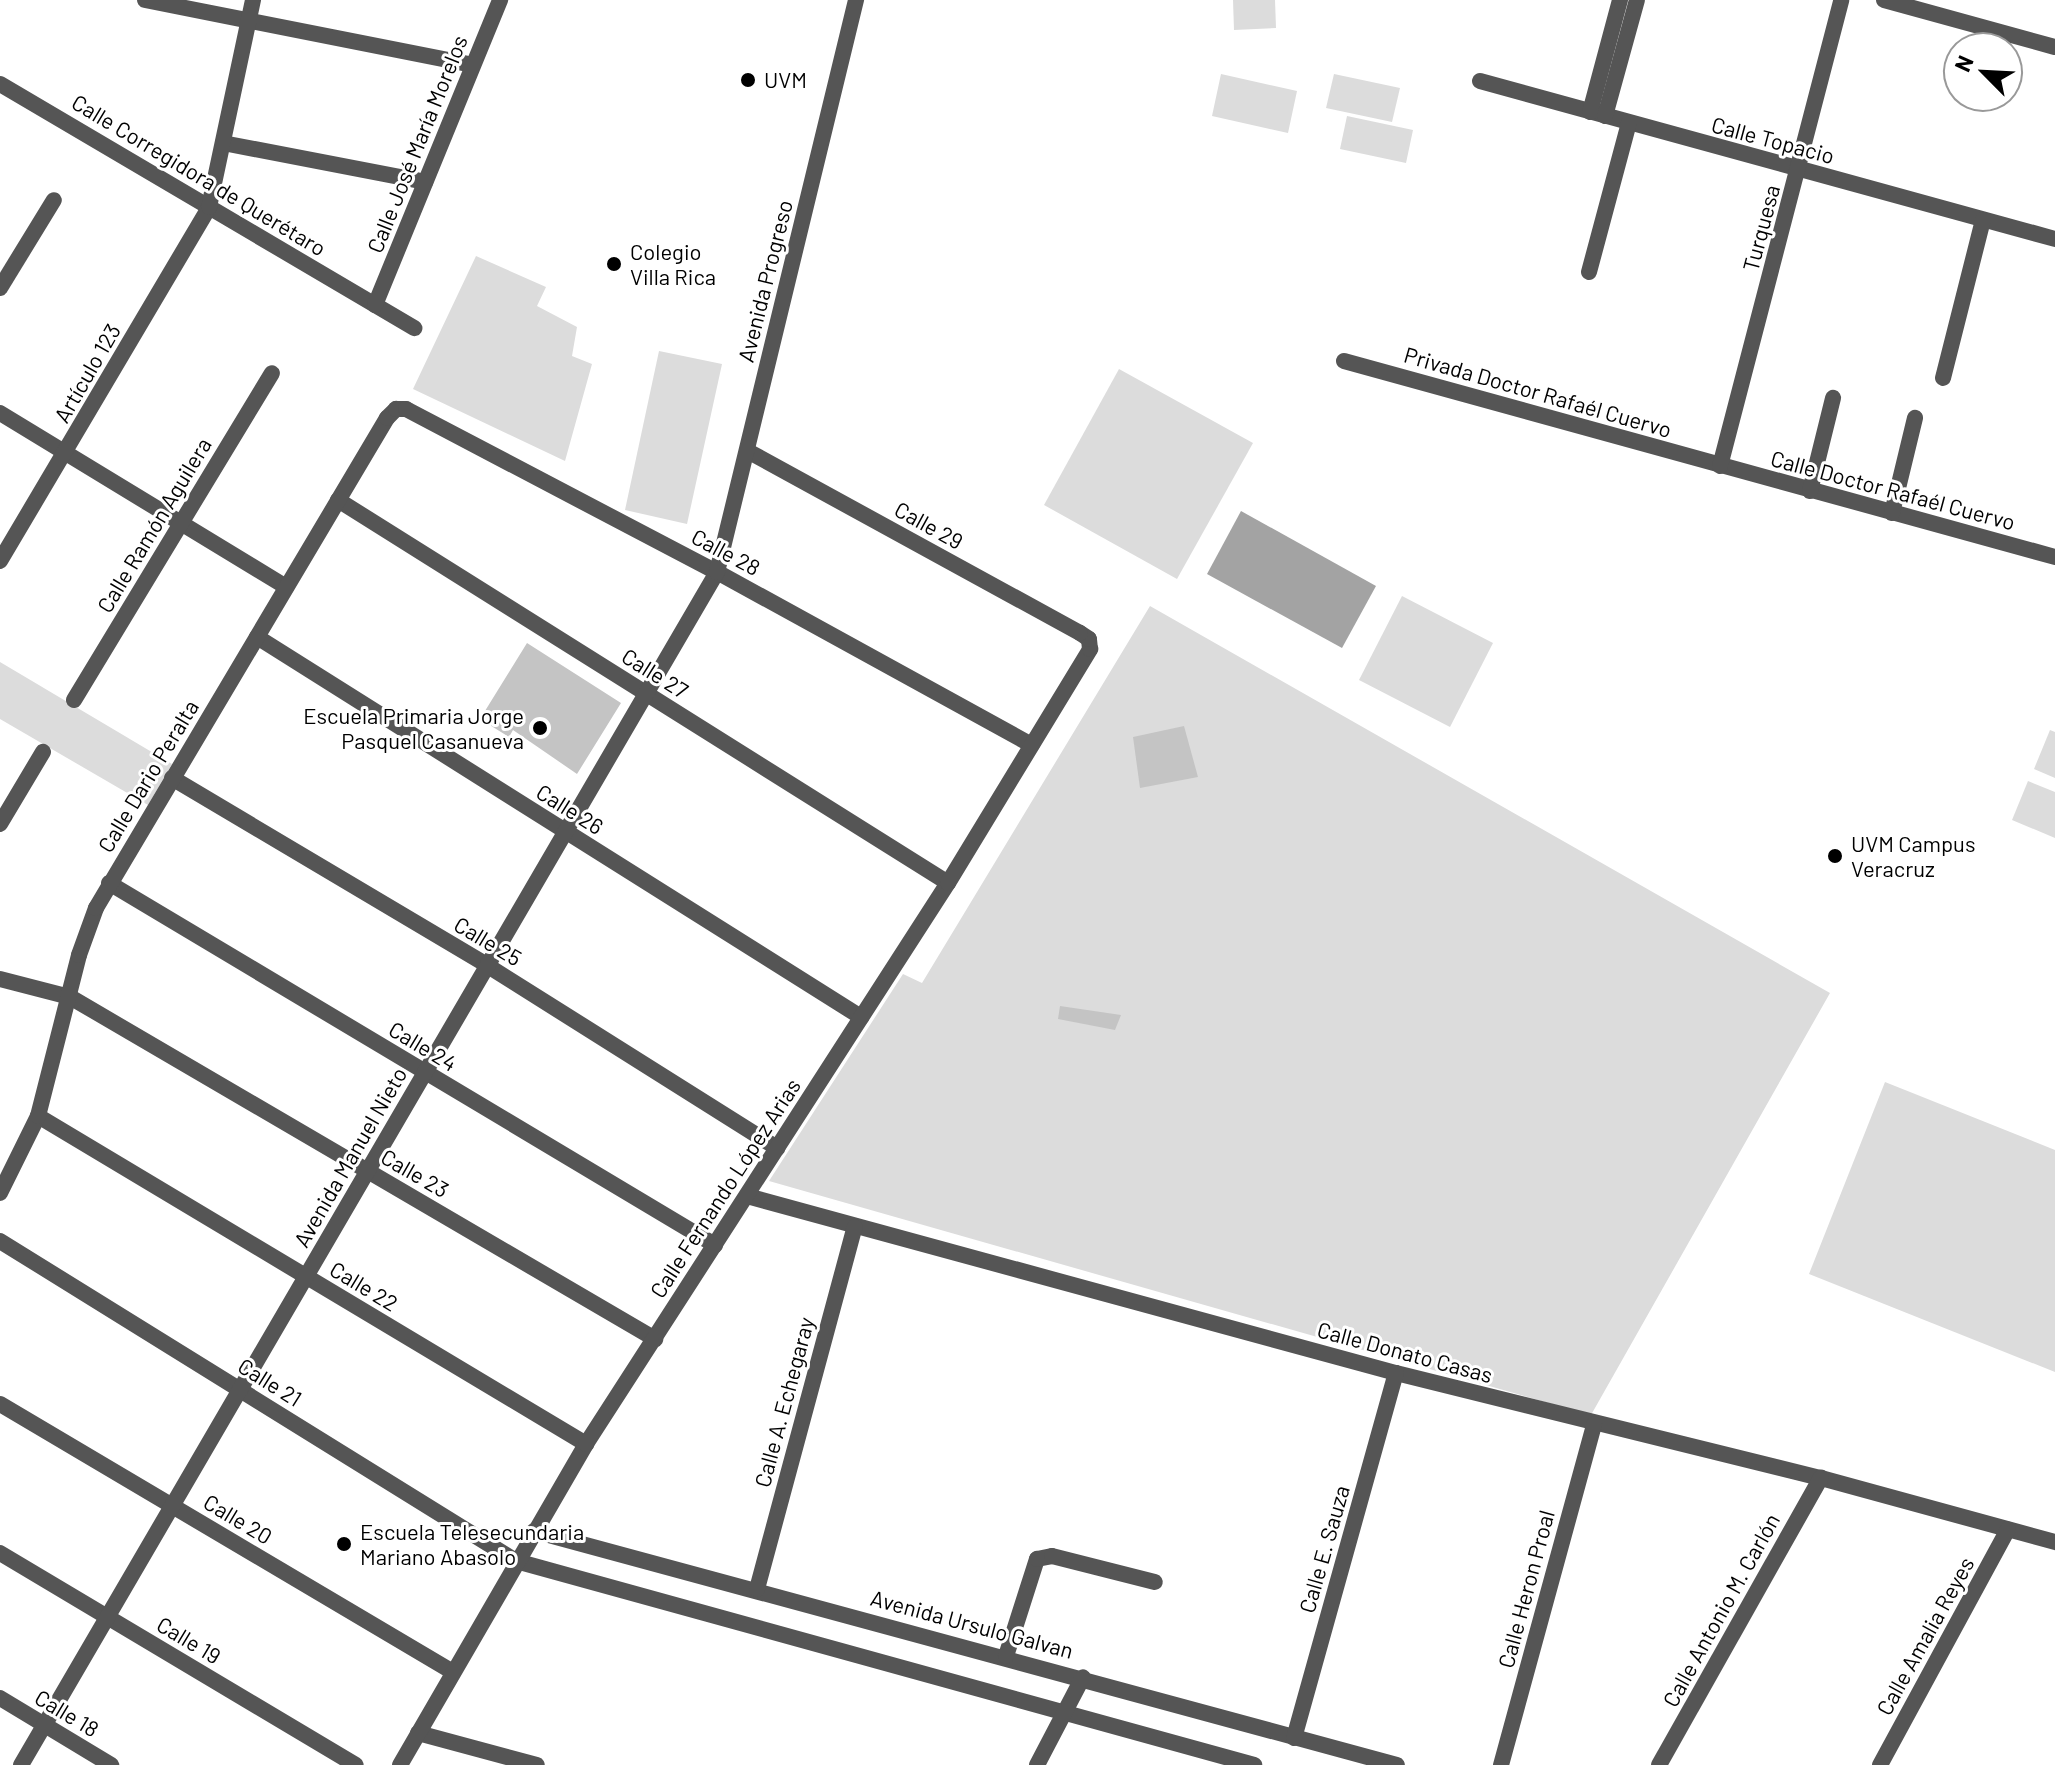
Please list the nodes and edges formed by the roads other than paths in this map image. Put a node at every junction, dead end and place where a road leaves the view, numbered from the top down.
1 (145, 0) edge
2 (253, 0) edge
3 (500, 0) edge
4 (856, 0) edge
5 (1620, 0) edge
6 (1637, 0) edge
7 (1841, 0) edge
8 (1884, 0) edge
9 (249, 21) junction
10 (2055, 47) edge
11 (473, 65) junction
12 (1480, 81) dead end
13 (0, 84) edge
14 (1598, 114) junction
15 (1629, 123) junction
16 (223, 143) junction
17 (1799, 170) junction
18 (425, 182) junction
19 (54, 200) dead end
20 (209, 207) junction
21 (1983, 220) junction
22 (2055, 239) edge
23 (1589, 272) dead end
24 (0, 288) edge
25 (375, 305) junction
26 (414, 328) dead end
27 (1344, 361) dead end
28 (272, 373) dead end
29 (1943, 378) dead end
30 (1833, 398) dead end
31 (396, 409) joint
32 (0, 413) edge
33 (1915, 418) dead end
34 (747, 451) junction
35 (66, 453) junction
36 (1720, 466) junction
37 (1810, 491) junction
38 (338, 500) junction
39 (1892, 513) junction
40 (181, 523) junction
41 (2055, 557) edge
42 (0, 561) edge
43 (717, 572) junction
44 (286, 587) junction
45 (257, 637) junction
46 (1089, 639) joint
47 (647, 693) junction
48 (74, 700) dead end
49 (1032, 745) junction
50 (43, 752) dead end
51 (172, 778) junction
52 (0, 824) edge
53 (565, 832) junction
54 (109, 883) junction
55 (948, 883) junction
56 (488, 966) junction
57 (0, 979) edge
58 (70, 997) junction
59 (861, 1017) junction
60 (425, 1073) junction
61 (38, 1116) junction
62 (777, 1148) junction
63 (368, 1171) junction
64 (0, 1193) edge
65 (747, 1196) junction
66 (855, 1227) junction
67 (0, 1241) edge
68 (715, 1245) junction
69 (306, 1277) junction
70 (655, 1339) junction
71 (1396, 1373) junction
72 (240, 1390) junction
73 (0, 1404) edge
74 (1594, 1424) junction
75 (586, 1444) junction
76 (1821, 1478) junction
77 (172, 1506) junction
78 (2008, 1529) junction
79 (534, 1531) junction
80 (2055, 1542) edge
81 (0, 1553) edge
82 (516, 1561) junction
83 (1155, 1582) dead end
84 (757, 1589) junction
85 (107, 1617) junction
86 (1006, 1656) junction
87 (453, 1672) junction
88 (1083, 1677) junction
89 (0, 1698) edge
90 (1067, 1713) junction
91 (45, 1724) junction
92 (418, 1733) junction
93 (1294, 1738) junction
94 (21, 1765) edge
95 (111, 1765) edge
96 (356, 1765) edge
97 (400, 1765) edge
98 (537, 1765) edge
99 (1037, 1765) edge
100 (1254, 1765) edge
101 (1397, 1765) edge
102 (1501, 1765) edge
103 (1659, 1765) edge
104 (1880, 1765) edge

1 - 9 street
2 - 9 street, Artículo 123
3 - 11 street, Calle José María Morelos
4 - 34 street, Avenida Progreso
5 - 14 street
6 - 14 street
7 - 17 street, Turquesa
8 - 10 street
9 - 11 street
9 - 16 street, Artículo 123
11 - 18 street, Calle José María Morelos
12 - 14 street, Calle Topacio
13 - 20 street, Calle Corregidora de Querétaro
14 - 15 street, Calle Topacio
15 - 17 street, Calle Topacio
15 - 23 street
16 - 18 street
16 - 20 street, Artículo 123
17 - 21 street, Calle Topacio
17 - 36 street, Turquesa
18 - 25 street, Calle José María Morelos
19 - 24 street
20 - 25 street, Calle Corregidora de Querétaro
20 - 35 street, Artículo 123
21 - 22 street, Calle Topacio
21 - 29 street
25 - 26 street, Calle Corregidora de Querétaro
27 - 36 street, Privada Doctor Rafaél Cuervo
28 - 40 street, Calle Ramón Aguilera
30 - 37 street
31 - 38 street, Calle Dario Peralta
31 - 43 street, Calle 28
32 - 35 street
33 - 39 street
34 - 43 street, Avenida Progreso
34 - 46 street, Calle 29
35 - 40 street
35 - 42 street, Artículo 123
36 - 37 street, Calle Doctor Rafaél Cuervo
37 - 39 street, Calle Doctor Rafaél Cuervo
38 - 44 street, Calle Dario Peralta
38 - 47 street, Calle 27
39 - 41 street, Calle Doctor Rafaél Cuervo
40 - 44 street
40 - 48 street, Calle Ramón Aguilera
43 - 47 street, Avenida Manuel Nieto
43 - 49 street, Calle 28
44 - 45 street, Calle Dario Peralta
45 - 51 street, Calle Dario Peralta
45 - 53 street, Calle 26
46 - 49 street, Calle Fernando López Arias
47 - 53 street, Avenida Manuel Nieto
47 - 55 street, Calle 27
49 - 55 street, Calle Fernando López Arias
50 - 52 street
51 - 54 street, Calle Dario Peralta
51 - 56 street, Calle 25
53 - 56 street, Avenida Manuel Nieto
53 - 59 street, Calle 26
54 - 58 street, Calle Dario Peralta
54 - 60 street, Calle 24
55 - 59 street, Calle Fernando López Arias
56 - 60 street, Avenida Manuel Nieto
56 - 62 street, Calle 25
57 - 58 street, Calle 23
58 - 61 street, Calle Dario Peralta
58 - 63 street, Calle 23
59 - 62 street, Calle Fernando López Arias
60 - 63 street, Avenida Manuel Nieto
60 - 68 street, Calle 24
61 - 64 street, Calle Dario Peralta
61 - 69 street, Calle 22
62 - 65 street, Calle Fernando López Arias
63 - 69 street, Avenida Manuel Nieto
63 - 70 street, Calle 23
65 - 66 street, Calle Donato Casas
65 - 68 street, Calle Fernando López Arias
66 - 71 street, Calle Donato Casas
66 - 84 street, Calle A. Echegaray
67 - 72 street, Calle 21
68 - 70 street, Calle Fernando López Arias
69 - 72 street, Avenida Manuel Nieto
69 - 75 street, Calle 22
70 - 75 street, Calle Fernando López Arias
71 - 74 street, Calle Donato Casas
71 - 93 street, Calle E. Sauza
72 - 77 street, Avenida Manuel Nieto
72 - 82 street, Calle 21
73 - 77 street, Calle 20
74 - 76 street, Calle Donato Casas
74 - 102 street, Calle Heron Proal
75 - 79 street, Calle Fernando López Arias
76 - 78 street, Calle Donato Casas
76 - 103 street, Calle Antonio M. Carlón
77 - 85 street, Avenida Manuel Nieto
77 - 87 street, Calle 20
78 - 80 street, Calle Donato Casas
78 - 104 street, Calle Amalia Reyes
79 - 82 street, Calle Fernando López Arias
79 - 84 street, Avenida Ursulo Galvan
81 - 85 street, Calle 19
82 - 87 street, Calle Fernando López Arias
82 - 90 street
83 - 86 street
84 - 86 street, Avenida Ursulo Galvan
85 - 91 street, Avenida Manuel Nieto
85 - 96 street, Calle 19
86 - 88 street, Avenida Ursulo Galvan
87 - 92 street, Calle Fernando López Arias
88 - 90 street
88 - 93 street, Avenida Ursulo Galvan
89 - 91 street, Calle 18
90 - 99 street
90 - 100 street
91 - 94 street, Avenida Manuel Nieto
91 - 95 street, Calle 18
92 - 97 street, Calle Fernando López Arias
92 - 98 street
93 - 101 street, Avenida Ursulo Galvan

